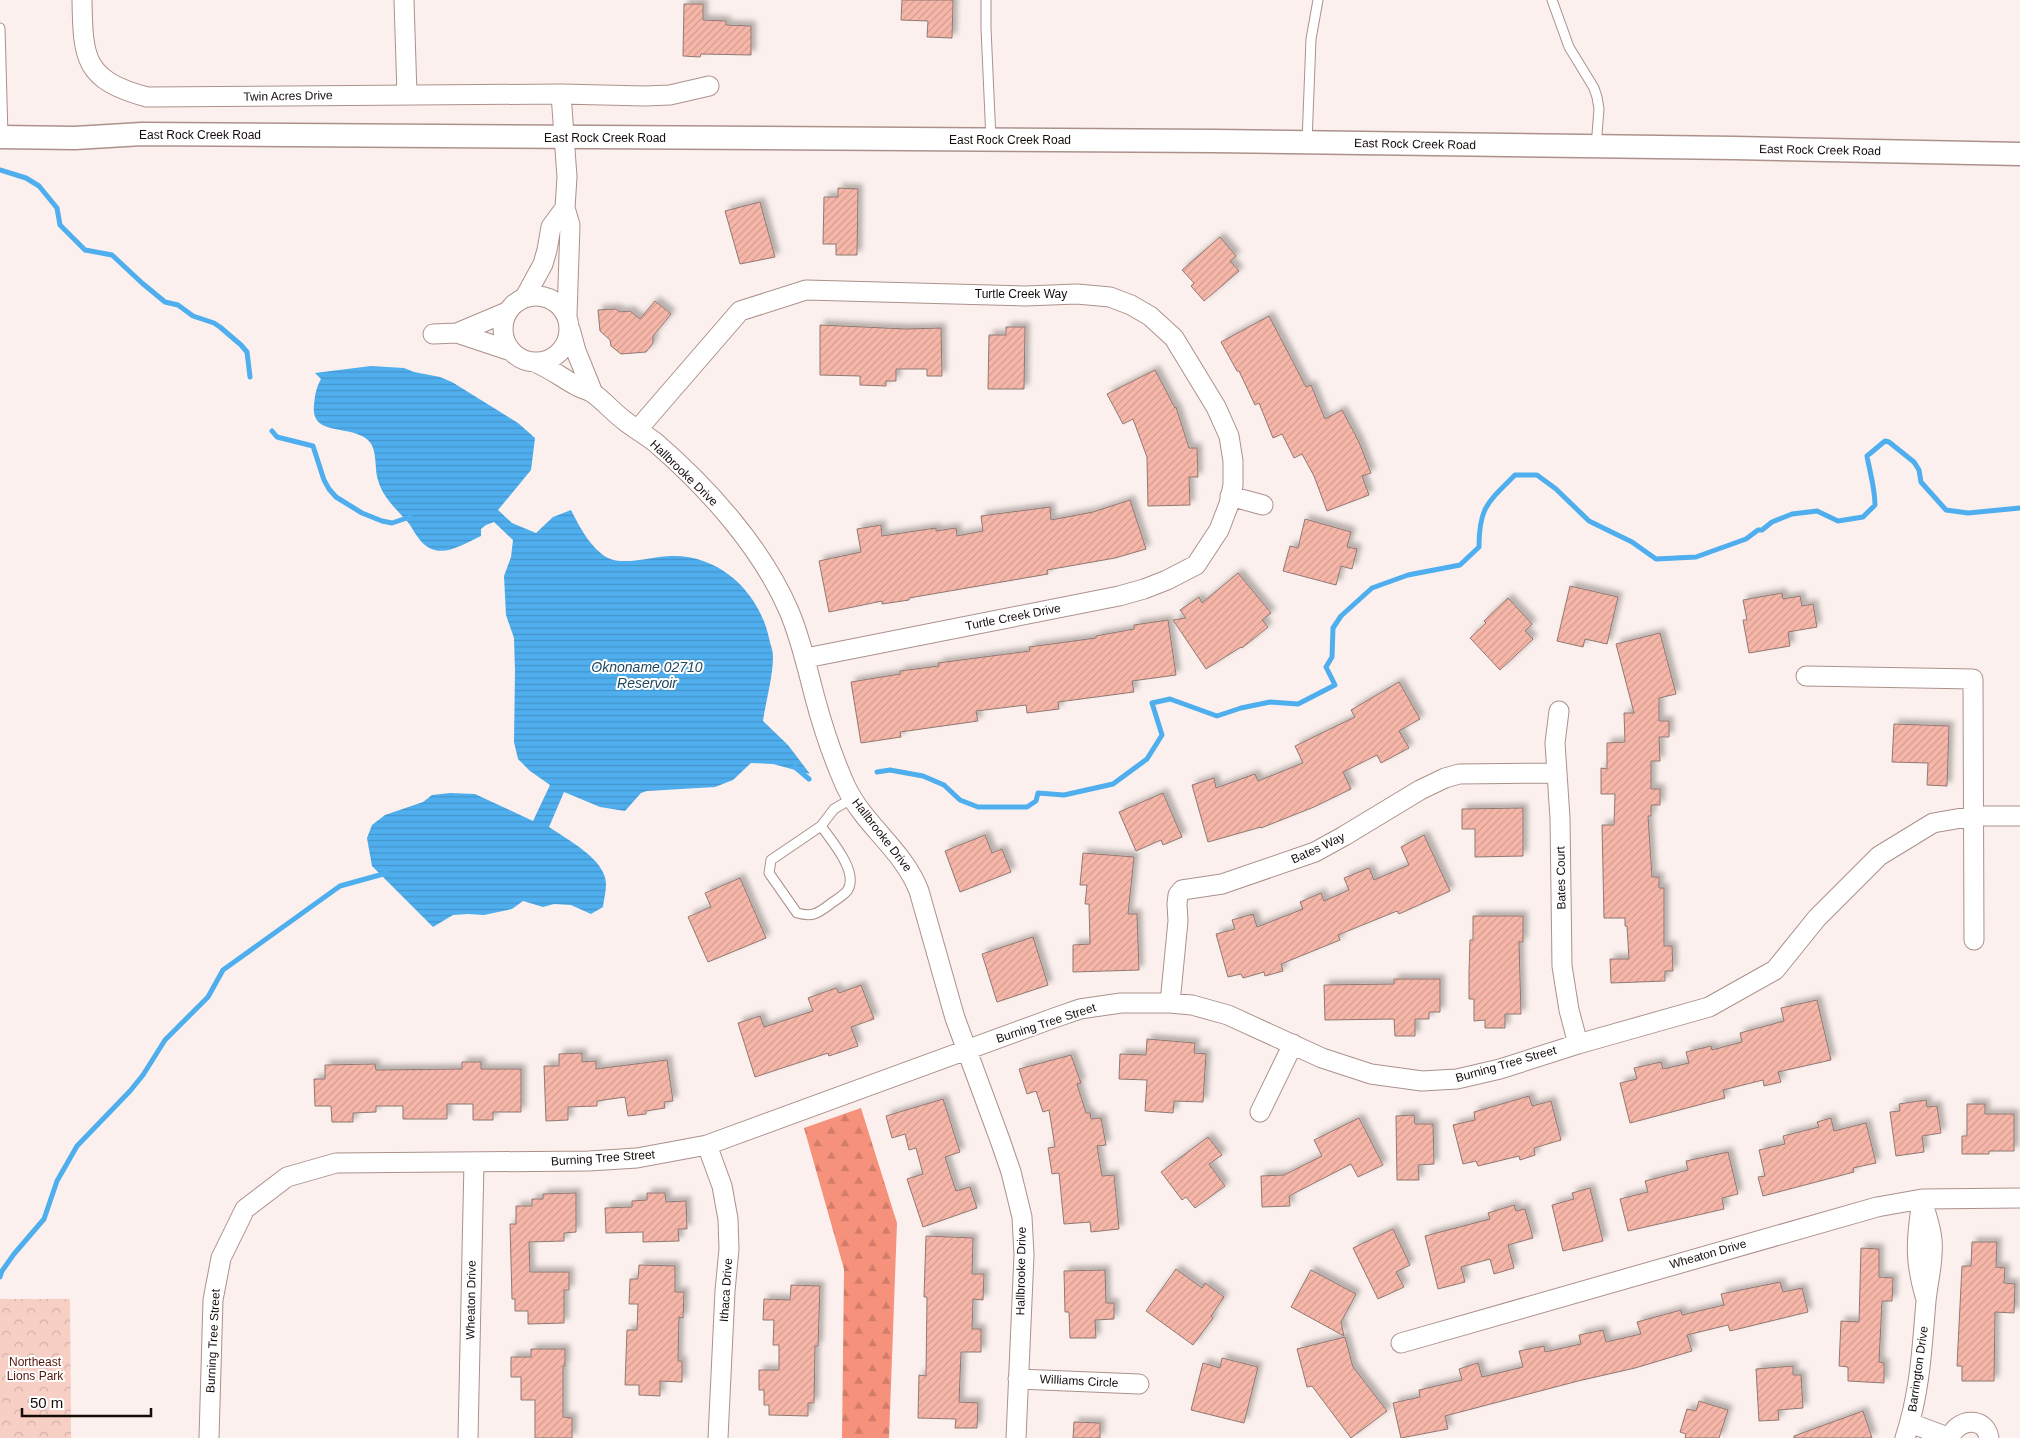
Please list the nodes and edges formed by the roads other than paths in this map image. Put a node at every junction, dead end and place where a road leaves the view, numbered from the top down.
1 (82, 0) edge
2 (404, 0) edge
3 (986, 0) edge
4 (1318, 0) edge
5 (1554, 1) edge
6 (0, 28) edge
7 (709, 86) dead end
8 (562, 94) junction
9 (407, 95) junction
10 (1, 137) edge
11 (565, 138) junction
12 (991, 140) junction
13 (1307, 143) junction
14 (1596, 147) junction
15 (2020, 154) edge
16 (565, 208) junction
17 (525, 297) junction
18 (507, 312) junction
19 (568, 322) junction
20 (433, 334) dead end
21 (457, 334) junction
22 (511, 351) junction
23 (534, 362) junction
24 (593, 393) junction
25 (638, 429) junction
26 (1230, 496) junction
27 (1263, 505) dead end
28 (1208, 550) joint
29 (806, 658) junction
30 (1806, 676) dead end
31 (1559, 711) dead end
32 (1557, 773) junction
33 (853, 798) junction
34 (1973, 816) junction
35 (2020, 816) edge
36 (822, 826) junction
37 (1974, 940) dead end
38 (1170, 1003) junction
39 (1293, 1044) junction
40 (1578, 1044) junction
41 (967, 1050) junction
42 (1260, 1112) dead end
43 (707, 1145) junction
44 (474, 1162) junction
45 (2020, 1198) edge
46 (1922, 1199) junction
47 (1401, 1343) dead end
48 (1018, 1379) junction
49 (1139, 1384) dead end
50 (1907, 1431) edge
51 (210, 1438) edge
52 (468, 1438) edge
53 (718, 1438) edge
54 (1016, 1438) edge
55 (1950, 1438) edge
56 (1989, 1438) edge

1 - 9 street, Twin Acres Drive
2 - 9 street
3 - 12 lane
4 - 13 lane
5 - 14 lane
6 - 10 lane
7 - 8 street, Twin Acres Drive
8 - 9 street, Twin Acres Drive
8 - 11 street
10 - 11 street, East Rock Creek Road
11 - 12 street, East Rock Creek Road
11 - 16 street, Hallbrooke Drive
12 - 13 street, East Rock Creek Road
13 - 14 street, East Rock Creek Road
14 - 15 street, East Rock Creek Road
16 - 17 street
16 - 19 street, Hallbrooke Drive
17 - 18 street
17 - 19 street, Hallbrooke Drive
18 - 21 street
18 - 22 street
19 - 23 street, Hallbrooke Drive
19 - 24 street, Hallbrooke Drive
20 - 21 street
21 - 22 street, Hallbrooke Drive
22 - 23 street, Hallbrooke Drive
23 - 24 street, Hallbrooke Drive
24 - 25 street, Hallbrooke Drive
25 - 26 street, Turtle Creek Way
25 - 29 street, Hallbrooke Drive
26 - 27 street
26 - 28 street, Turtle Creek Way
28 - 29 street, Turtle Creek Drive
29 - 33 street, Hallbrooke Drive
30 - 34 street
31 - 32 street, Bates Court
32 - 38 street, Bates Way
32 - 40 street, Bates Court
33 - 36 lane
33 - 41 street, Hallbrooke Drive
34 - 35 street, Burning Tree Street
34 - 37 street
34 - 40 street, Burning Tree Street
36 - 36 lane
38 - 39 street, Burning Tree Street
38 - 41 street, Burning Tree Street
39 - 40 street, Burning Tree Street
39 - 42 street
41 - 43 street, Burning Tree Street
41 - 48 street, Hallbrooke Drive
43 - 44 street, Burning Tree Street
43 - 53 street, Ithaca Drive
44 - 51 street, Burning Tree Street
44 - 52 street, Wheaton Drive
45 - 46 street, Wheaton Drive
46 - 47 street, Wheaton Drive
46 - 50 street, Barrington Drive
48 - 49 street, Williams Circle
48 - 54 street, Hallbrooke Drive
50 - 55 street
55 - 56 street

